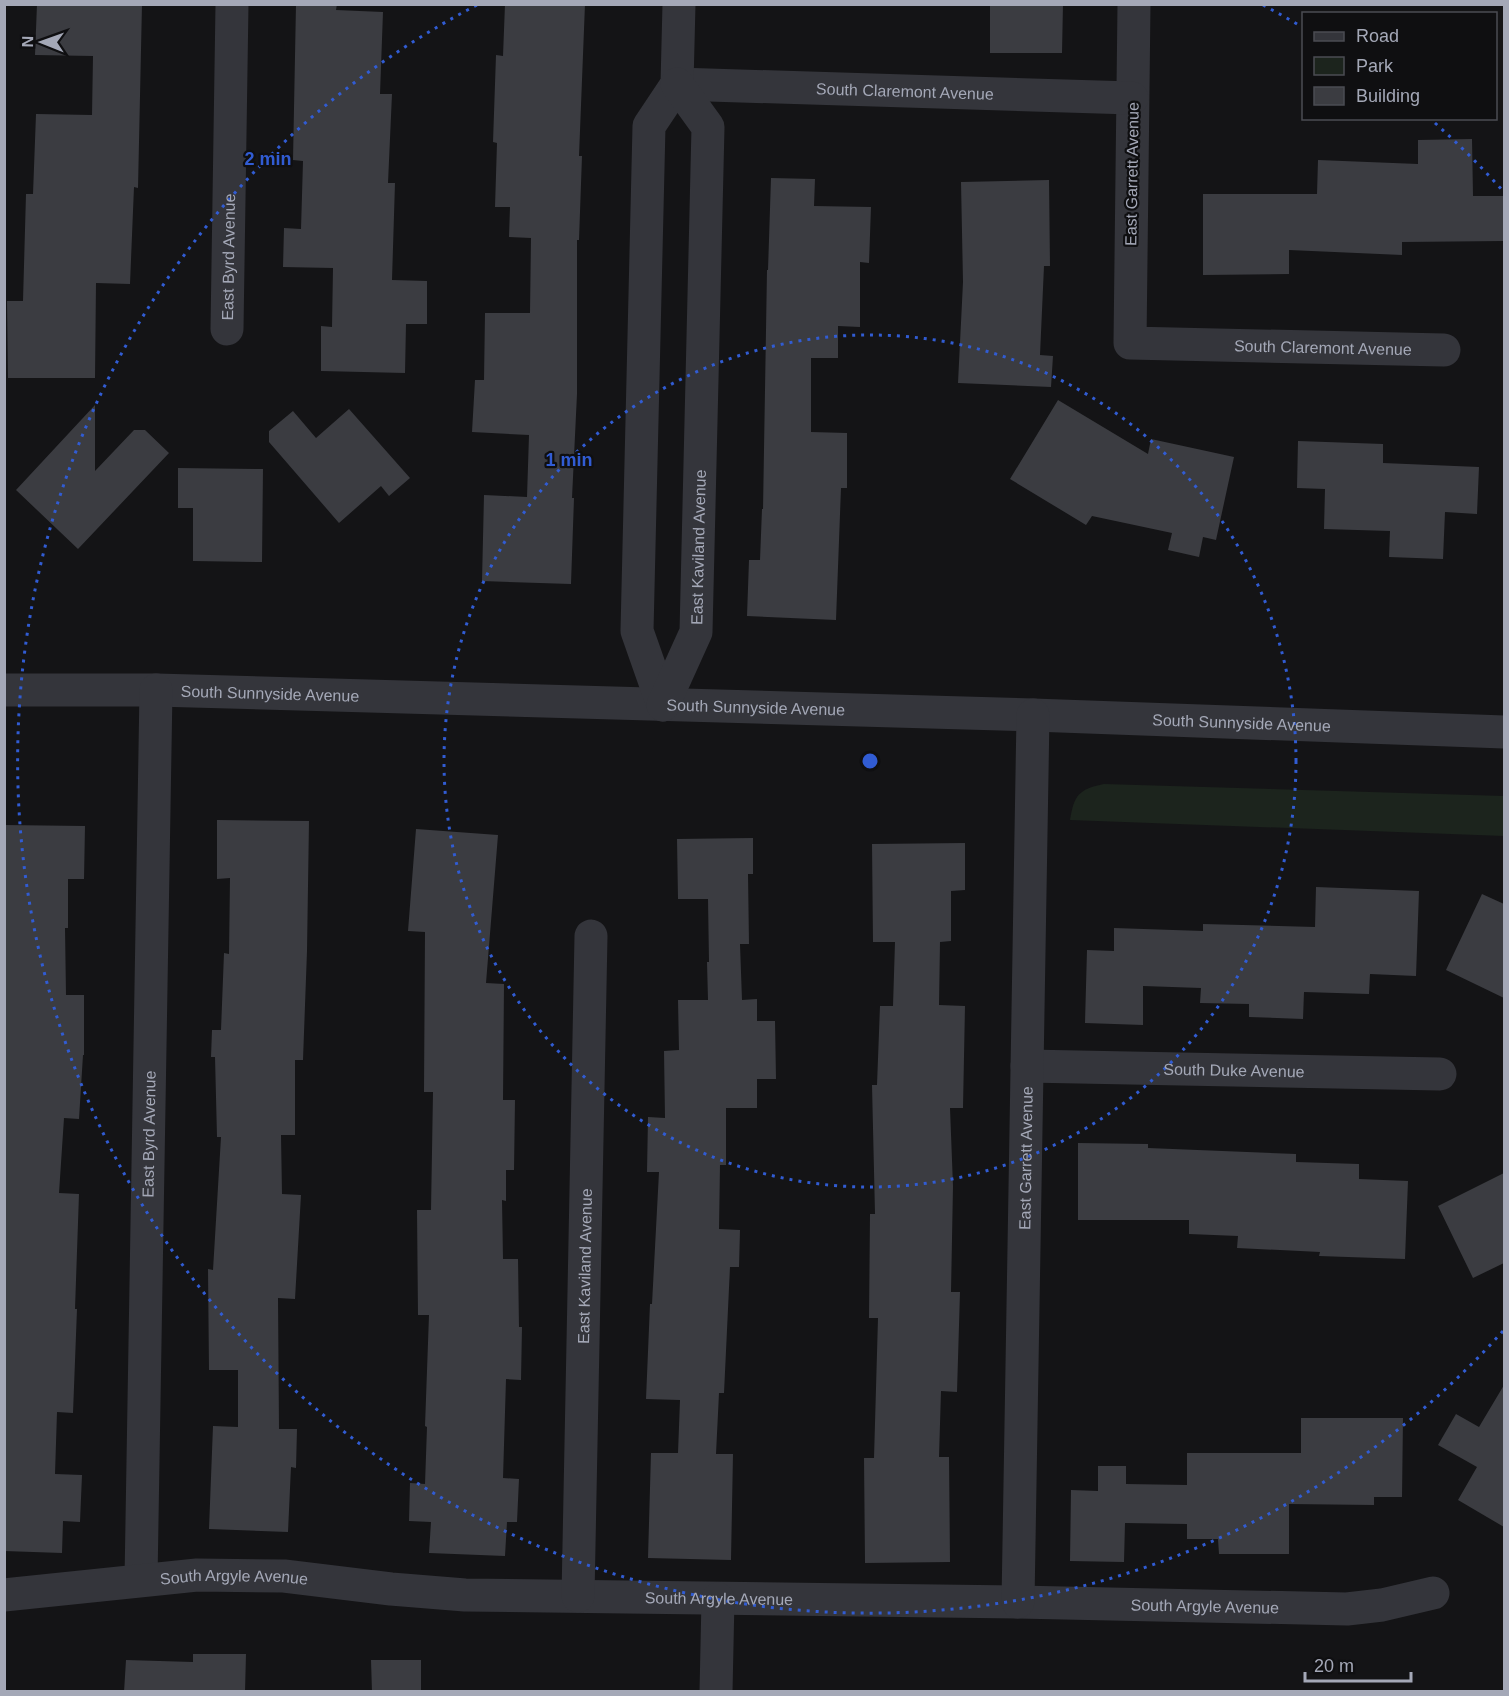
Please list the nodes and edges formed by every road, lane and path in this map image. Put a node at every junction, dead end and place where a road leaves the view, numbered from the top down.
1 (232, 4) edge
2 (679, 4) edge
3 (1134, 4) edge
4 (677, 84) junction
5 (1132, 98) junction
6 (227, 330) dead end
7 (1130, 343) joint
8 (1444, 350) dead end
9 (4, 690) edge
10 (156, 690) junction
11 (663, 705) junction
12 (1034, 715) junction
13 (1504, 732) edge
14 (591, 936) dead end
15 (1027, 1065) junction
16 (1440, 1074) dead end
17 (141, 1580) junction
18 (1433, 1593) dead end
19 (4, 1595) edge
20 (578, 1596) junction
21 (718, 1599) junction
22 (1018, 1602) junction
23 (716, 1692) edge

1 - 6 street, East Byrd Avenue
2 - 4 street
3 - 5 street, East Garrett Avenue
4 - 5 street, South Claremont Avenue
4 - 11 street
4 - 11 street, East Kaviland Avenue
5 - 7 street, East Garrett Avenue
7 - 8 street, South Claremont Avenue
9 - 10 street, South Sunnyside Avenue
10 - 11 street, South Sunnyside Avenue
10 - 17 street, East Byrd Avenue
11 - 12 street, South Sunnyside Avenue
12 - 13 street, South Sunnyside Avenue
12 - 15 street, East Garrett Avenue
14 - 20 street, East Kaviland Avenue
15 - 16 street, South Duke Avenue
15 - 22 street, East Garrett Avenue
17 - 19 street, South Argyle Avenue
17 - 20 street, South Argyle Avenue
18 - 22 street, South Argyle Avenue
20 - 21 street, South Argyle Avenue
21 - 22 street, South Argyle Avenue
21 - 23 street

